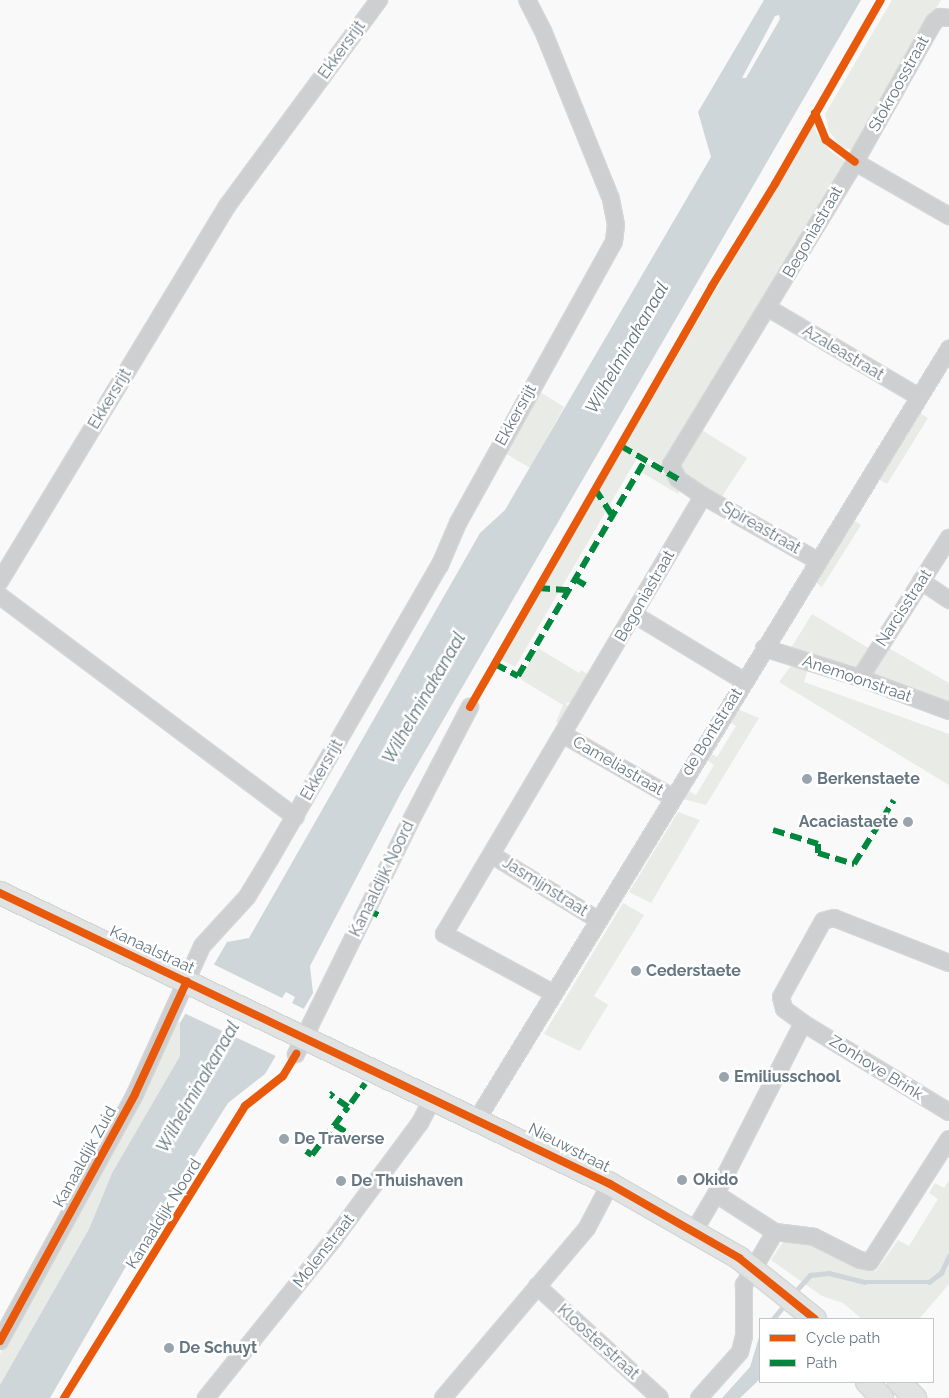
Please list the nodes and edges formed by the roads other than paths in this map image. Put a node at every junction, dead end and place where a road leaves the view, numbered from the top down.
1 (379, 0) edge
2 (527, 0) edge
3 (949, 18) edge
4 (855, 162) junction
5 (949, 216) edge
6 (768, 308) junction
7 (949, 349) edge
8 (919, 397) junction
9 (703, 496) junction
10 (949, 538) edge
11 (818, 561) junction
12 (0, 581) edge
13 (921, 581) junction
14 (0, 596) edge
15 (949, 600) edge
16 (635, 615) junction
17 (764, 648) junction
18 (860, 678) junction
19 (744, 681) junction
20 (470, 707) dead end
21 (949, 710) edge
22 (564, 735) junction
23 (672, 797) junction
24 (295, 816) junction
25 (492, 855) junction
26 (0, 893) edge
27 (598, 920) junction
28 (949, 963) edge
29 (193, 984) junction
30 (553, 993) junction
31 (803, 1023) junction
32 (298, 1042) junction
33 (433, 1098) junction
34 (949, 1112) edge
35 (478, 1118) junction
36 (949, 1139) edge
37 (610, 1184) junction
38 (716, 1194) junction
39 (694, 1231) junction
40 (775, 1232) junction
41 (752, 1268) junction
42 (536, 1286) junction
43 (812, 1317) edge
44 (0, 1341) edge
45 (868, 1383) edge
46 (900, 1383) edge
47 (206, 1398) edge
48 (443, 1398) edge
49 (660, 1398) edge
50 (699, 1398) edge
51 (882, 1398) edge
52 (914, 1398) edge

1 - 12 street, Ekkersrijt
2 - 24 street, Ekkersrijt
3 - 4 street, Stokroosstraat
4 - 5 street
4 - 6 street, Begoniastraat
6 - 8 street, Azaleastraat
6 - 9 street, Begoniastraat
7 - 8 street, de Bontstraat
8 - 11 street, de Bontstraat
9 - 11 street, Spireastraat
9 - 16 street, Begoniastraat
10 - 13 street, Narcisstraat
11 - 17 street, de Bontstraat
13 - 15 street
13 - 18 street, Narcisstraat
14 - 24 street, Ekkersrijt
16 - 19 street
16 - 22 street, Begoniastraat
17 - 18 street, Anemoonstraat
17 - 19 street, de Bontstraat
18 - 21 street, Anemoonstraat
19 - 23 street, de Bontstraat
20 - 32 street, Kanaaldijk Noord
22 - 23 street, Cameliastraat
22 - 25 street, Begoniastraat
23 - 27 street, de Bontstraat
24 - 29 street, Ekkersrijt
25 - 27 street, Jasmijnstraat
25 - 30 street, Begoniastraat
26 - 29 street, Kanaalstraat
27 - 30 street, de Bontstraat
28 - 31 street, Zonhove Brink
29 - 32 street, Kanaalstraat
29 - 44 street, Kanaaldijk Zuid
30 - 35 street, de Bontstraat
31 - 34 street, Zonhove Brink
31 - 38 street
32 - 33 street, Nieuwstraat
33 - 35 street, Nieuwstraat
33 - 47 street, Molenstraat
35 - 37 street, Nieuwstraat
36 - 40 street
37 - 39 street, Nieuwstraat
37 - 42 street
38 - 39 street
38 - 40 street
39 - 41 street, Nieuwstraat
40 - 41 street
41 - 43 street, Nieuwstraat
41 - 50 street
42 - 48 street
42 - 49 street, Kloosterstraat
45 - 51 street
46 - 52 street

